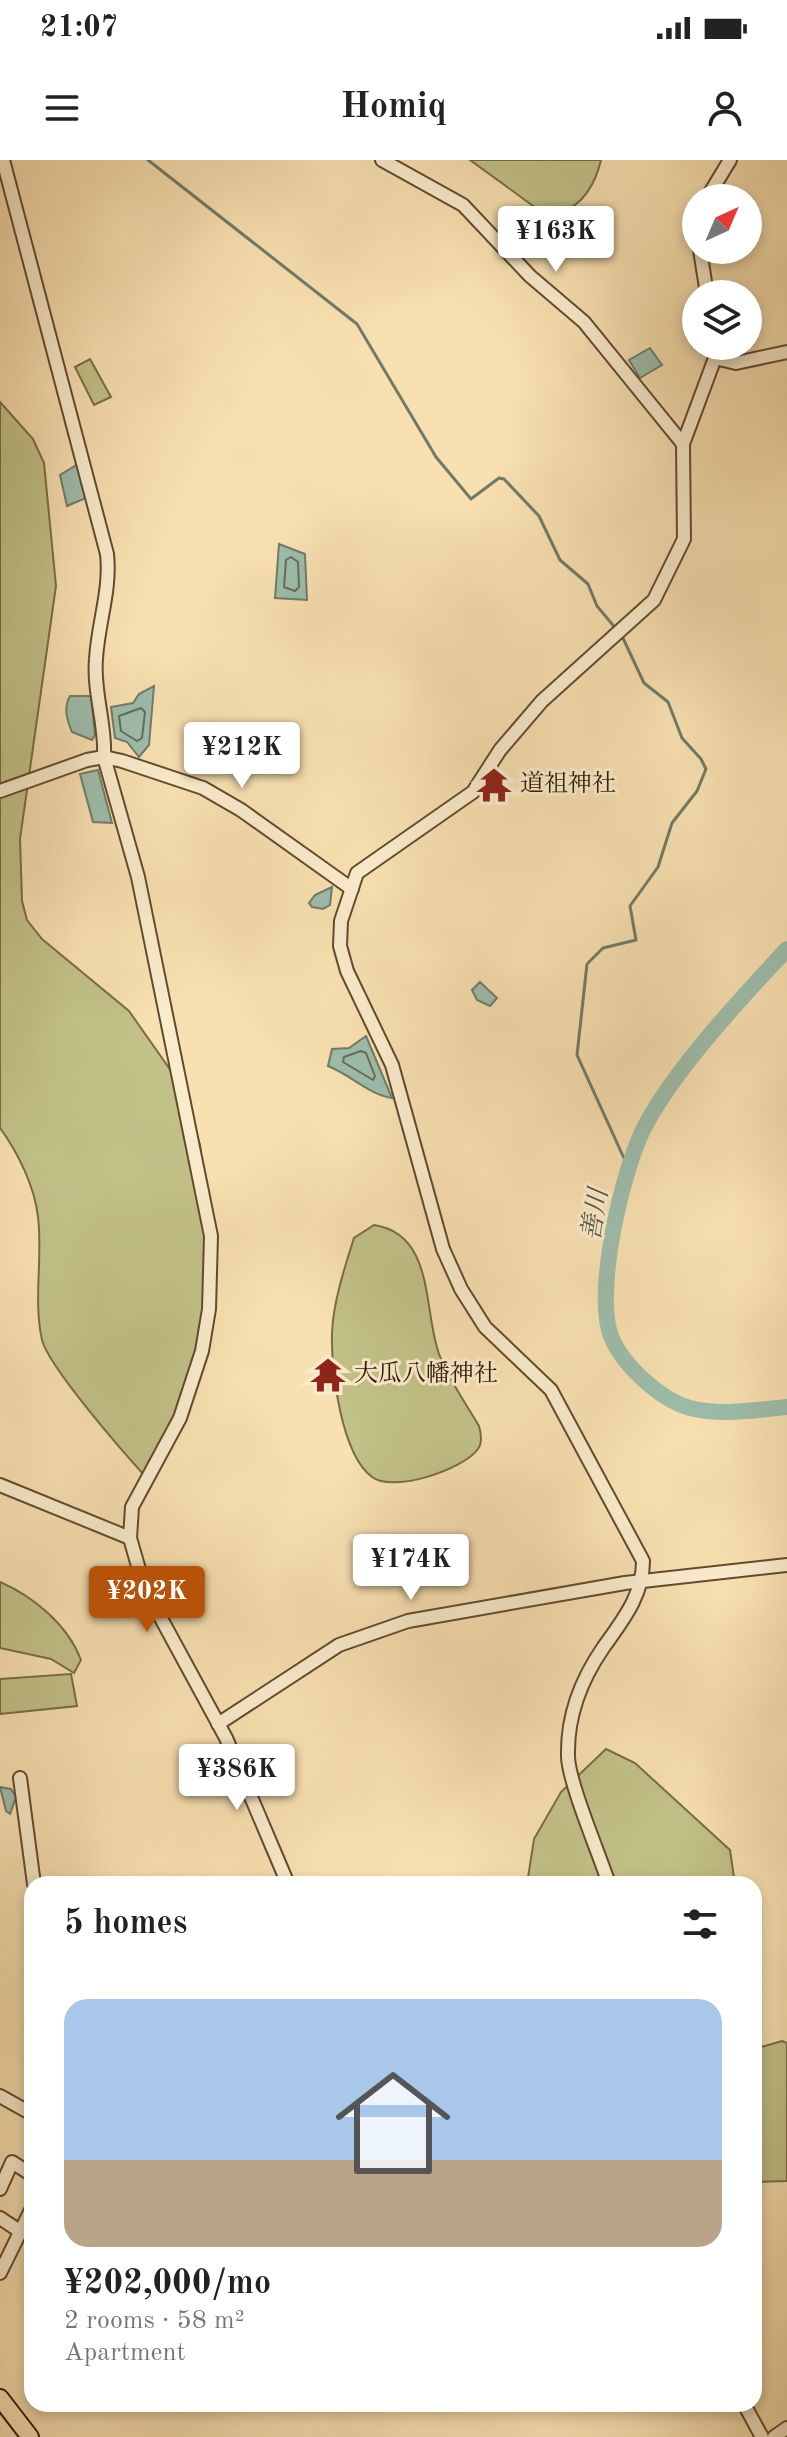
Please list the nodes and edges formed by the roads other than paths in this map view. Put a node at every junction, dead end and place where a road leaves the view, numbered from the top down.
1 (3, 160) edge
2 (382, 160) edge
3 (730, 160) edge
4 (715, 184) edge
5 (787, 352) edge
6 (762, 357) edge
7 (711, 360) edge
8 (730, 360) edge
9 (750, 360) edge
10 (683, 444) junction
11 (104, 757) junction
12 (0, 791) edge
13 (352, 889) junction
14 (0, 1485) edge
15 (130, 1538) junction
16 (787, 1565) edge
17 (643, 1581) junction
18 (218, 1724) junction
19 (20, 1778) dead end
20 (33, 1876) edge
21 (284, 1876) edge
22 (606, 1876) edge
23 (0, 2096) edge
24 (24, 2110) edge
25 (24, 2170) edge
26 (0, 2189) edge
27 (0, 2218) edge
28 (24, 2225) edge
29 (21, 2232) junction
30 (1, 2270) edge
31 (0, 2398) edge
32 (748, 2412) edge
33 (787, 2428) edge
34 (30, 2437) edge
35 (762, 2437) edge
36 (774, 2437) edge

1 - 11 street
2 - 10 street
3 - 4 street
5 - 6 street
7 - 10 street
8 - 9 street
10 - 13 street
11 - 12 street
11 - 13 street
11 - 15 street
13 - 17 street
14 - 15 street
15 - 18 street
16 - 17 street
17 - 18 street
17 - 22 street
18 - 21 street
19 - 20 street
23 - 24 street
25 - 26 street
27 - 29 street
28 - 29 street
29 - 30 street
31 - 34 main road
32 - 35 street
33 - 36 street

